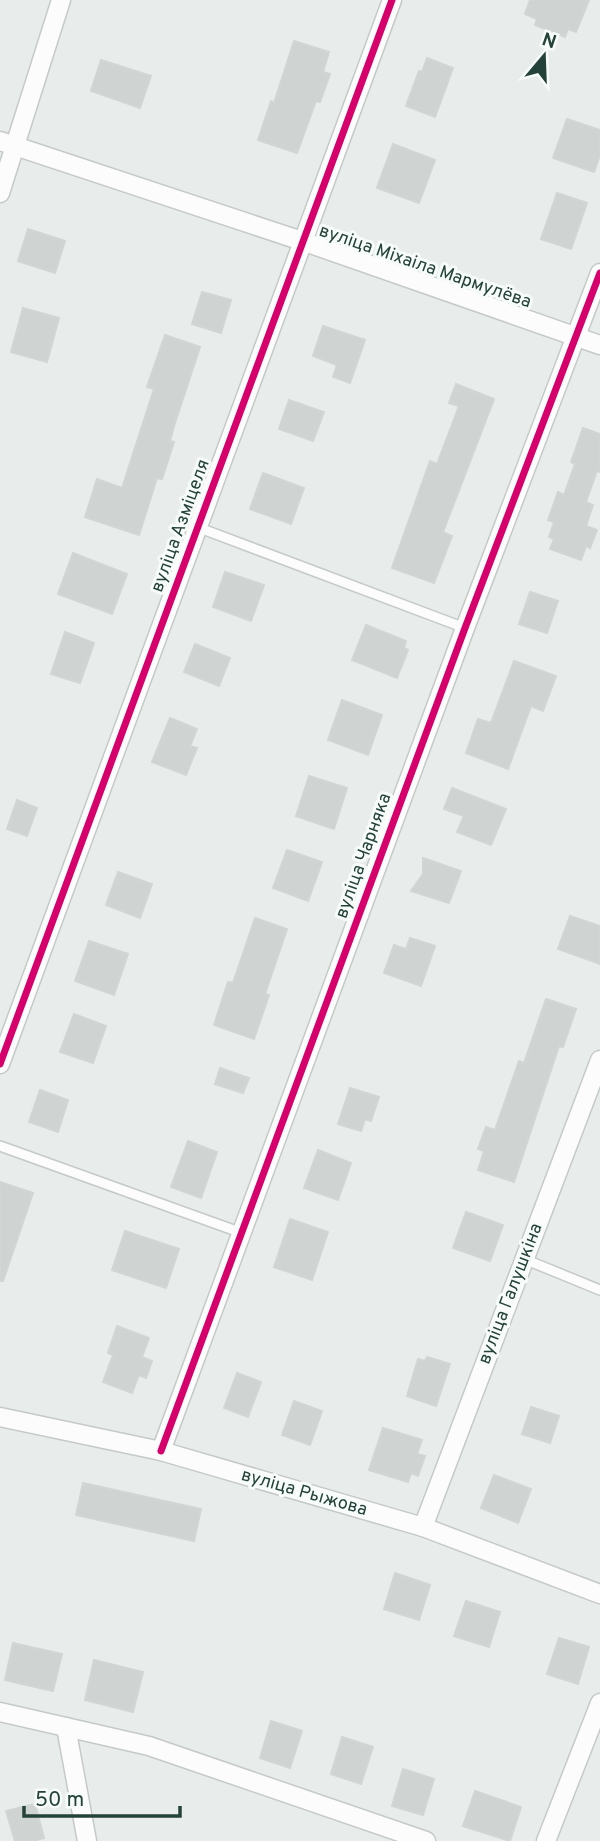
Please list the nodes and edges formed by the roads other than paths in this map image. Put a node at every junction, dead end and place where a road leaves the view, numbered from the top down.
1 (61, 0) edge
2 (392, 0) edge
3 (8, 143) edge
4 (0, 193) edge
5 (302, 240) junction
6 (600, 273) edge
7 (574, 337) junction
8 (600, 345) edge
9 (197, 527) junction
10 (465, 628) junction
11 (600, 1060) edge
12 (0, 1064) edge
13 (0, 1146) edge
14 (242, 1233) junction
15 (524, 1259) junction
16 (600, 1290) edge
17 (0, 1417) edge
18 (161, 1451) junction
19 (423, 1527) junction
20 (600, 1594) edge
21 (600, 1703) edge
22 (0, 1712) edge
23 (65, 1727) junction
24 (87, 1841) edge
25 (426, 1841) edge
26 (546, 1841) edge

1 - 3 street
2 - 5 street, вуліца Азміцеля
3 - 4 street
3 - 5 street, вуліца Міхаіла Мармулёва
5 - 7 street, вуліца Міхаіла Мармулёва
5 - 9 street, вуліца Азміцеля
6 - 7 street, вуліца Чарняка
7 - 8 street, вуліца Міхаіла Мармулёва
7 - 10 street, вуліца Чарняка
9 - 10 lane
9 - 12 street, вуліца Азміцеля
10 - 14 street, вуліца Чарняка
11 - 15 street, вуліца Галушкіна
13 - 14 lane
14 - 18 street, вуліца Чарняка
15 - 16 lane
15 - 19 street, вуліца Галушкіна
17 - 18 street, вуліца Рыжова
18 - 19 street, вуліца Рыжова
19 - 20 street, вуліца Рыжова
21 - 26 street
22 - 23 street
23 - 24 street
23 - 25 street

